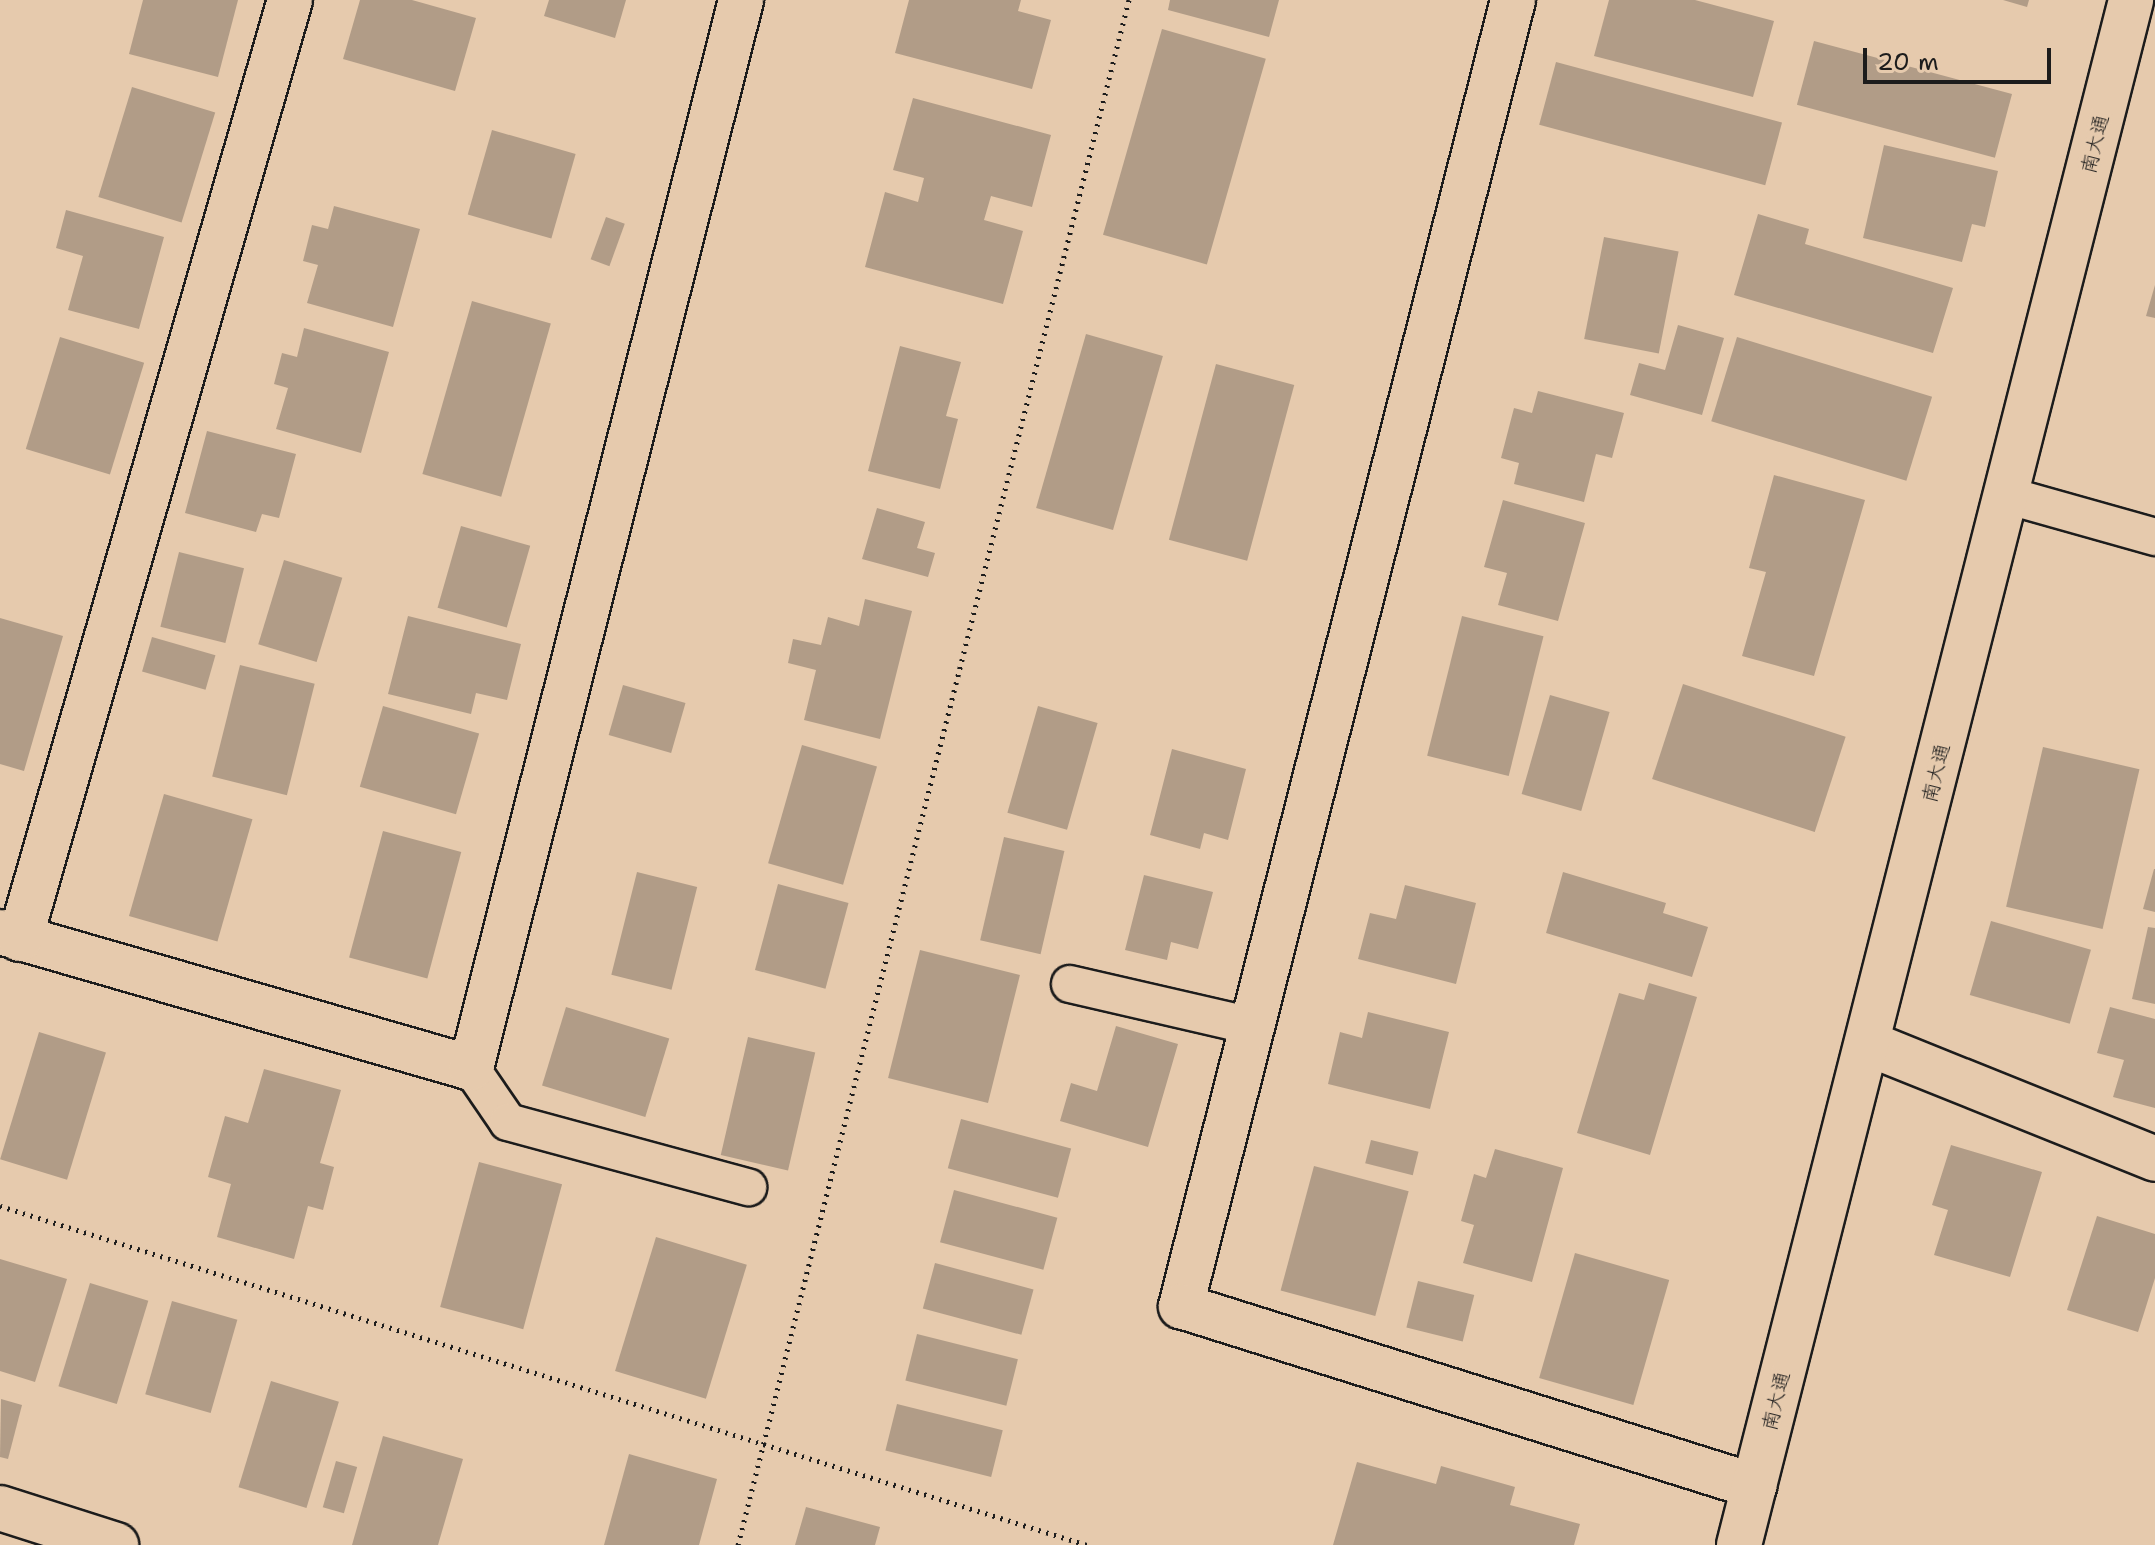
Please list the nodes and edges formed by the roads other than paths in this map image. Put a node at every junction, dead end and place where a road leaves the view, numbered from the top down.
1 (290, 0) edge
2 (741, 0) edge
3 (1513, 0) edge
4 (2131, 0) edge
5 (2006, 495) junction
6 (2155, 537) edge
7 (10, 936) edge
8 (1070, 984) dead end
9 (1252, 1026) junction
10 (1867, 1043) junction
11 (471, 1068) junction
12 (2155, 1159) edge
13 (748, 1187) dead end
14 (1754, 1486) junction
15 (8, 1522) edge
16 (116, 1545) edge
17 (1739, 1545) edge

1 - 7 street
2 - 11 street
3 - 9 street
4 - 5 street, 南大通
5 - 6 lane
5 - 10 street, 南大通
7 - 11 street
8 - 9 lane
9 - 14 street
10 - 12 street
10 - 14 street, 南大通
11 - 13 lane
14 - 17 street, 南大通
15 - 16 street

